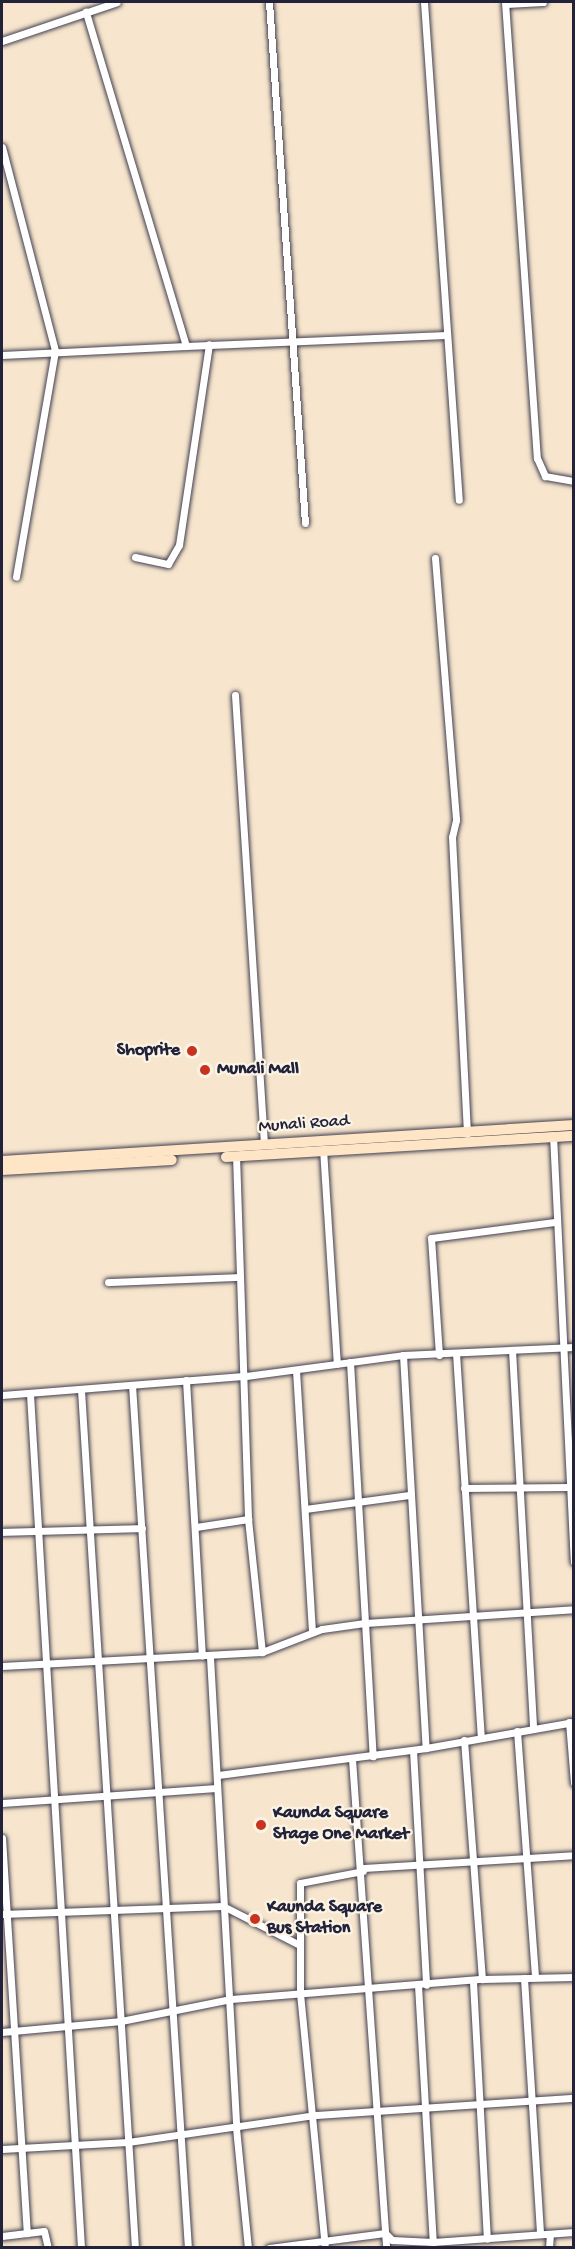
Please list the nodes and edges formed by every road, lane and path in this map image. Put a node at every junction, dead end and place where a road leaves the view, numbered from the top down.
1 (117, 2) edge
2 (268, 2) edge
3 (424, 2) edge
4 (543, 2) edge
5 (506, 3) edge
6 (99, 4) edge
7 (86, 12) junction
8 (2, 41) edge
9 (2, 147) edge
10 (446, 335) junction
11 (289, 341) junction
12 (209, 344) junction
13 (186, 346) junction
14 (55, 351) junction
15 (2, 355) edge
16 (573, 481) edge
17 (459, 500) dead end
18 (305, 524) dead end
19 (135, 557) dead end
20 (435, 558) dead end
21 (16, 577) dead end
22 (235, 695) dead end
23 (573, 1125) edge
24 (467, 1130) junction
25 (553, 1132) junction
26 (573, 1136) edge
27 (264, 1143) junction
28 (466, 1143) junction
29 (322, 1146) junction
30 (236, 1153) junction
31 (2, 1161) edge
32 (2, 1170) edge
33 (555, 1222) junction
34 (238, 1277) junction
35 (108, 1282) dead end
36 (570, 1347) edge
37 (512, 1350) junction
38 (456, 1353) junction
39 (439, 1354) junction
40 (403, 1355) junction
41 (350, 1362) junction
42 (338, 1364) junction
43 (296, 1370) junction
44 (246, 1376) junction
45 (186, 1380) junction
46 (132, 1385) junction
47 (81, 1390) junction
48 (30, 1394) junction
49 (2, 1395) edge
50 (571, 1485) edge
51 (518, 1487) junction
52 (464, 1488) junction
53 (409, 1494) junction
54 (356, 1501) junction
55 (305, 1509) junction
56 (248, 1519) junction
57 (196, 1527) junction
58 (142, 1528) junction
59 (37, 1530) junction
60 (2, 1532) edge
61 (91, 1532) junction
62 (573, 1561) edge
63 (573, 1609) edge
64 (523, 1612) junction
65 (472, 1613) junction
66 (420, 1618) junction
67 (365, 1623) junction
68 (312, 1632) junction
69 (262, 1652) junction
70 (151, 1656) junction
71 (202, 1656) junction
72 (210, 1657) junction
73 (97, 1659) junction
74 (43, 1663) junction
75 (2, 1666) edge
76 (571, 1722) edge
77 (533, 1728) junction
78 (517, 1731) junction
79 (481, 1737) junction
80 (464, 1740) junction
81 (426, 1748) junction
82 (413, 1750) junction
83 (373, 1756) junction
84 (352, 1759) junction
85 (218, 1775) junction
86 (573, 1782) edge
87 (216, 1788) junction
88 (158, 1790) junction
89 (104, 1796) junction
90 (51, 1802) junction
91 (2, 1803) edge
92 (2, 1838) edge
93 (573, 1855) edge
94 (526, 1857) junction
95 (473, 1858) junction
96 (419, 1865) junction
97 (363, 1870) junction
98 (169, 1905) junction
99 (223, 1906) junction
100 (115, 1908) junction
101 (59, 1911) junction
102 (4, 1914) edge
103 (298, 1944) junction
104 (535, 1977) junction
105 (573, 1977) edge
106 (482, 1978) junction
107 (524, 1978) junction
108 (473, 1982) junction
109 (426, 1984) junction
110 (418, 1985) junction
111 (369, 1988) junction
112 (300, 1994) junction
113 (231, 1999) junction
114 (174, 2011) junction
115 (121, 2020) junction
116 (70, 2025) junction
117 (17, 2029) junction
118 (2, 2032) edge
119 (573, 2098) edge
120 (533, 2102) junction
121 (479, 2104) junction
122 (426, 2107) junction
123 (373, 2113) junction
124 (316, 2115) junction
125 (236, 2128) junction
126 (181, 2131) junction
127 (128, 2142) junction
128 (75, 2143) junction
129 (20, 2147) junction
130 (2, 2149) edge
131 (573, 2232) edge
132 (27, 2233) junction
133 (385, 2233) junction
134 (540, 2234) junction
135 (550, 2234) junction
136 (2, 2236) edge
137 (324, 2238) junction
138 (491, 2239) junction
139 (439, 2244) edge
140 (48, 2247) edge
141 (81, 2247) edge
142 (135, 2247) edge
143 (188, 2247) edge
144 (248, 2247) edge
145 (269, 2247) edge
146 (325, 2247) edge
147 (386, 2247) edge
148 (495, 2247) edge
149 (549, 2247) edge

1 - 6 street
2 - 11 street
3 - 10 street
4 - 5 street
5 - 16 street
6 - 7 street
7 - 8 street
7 - 13 street
9 - 14 street
10 - 11 street
10 - 17 street
11 - 12 street
11 - 18 street
12 - 13 street
12 - 19 street
13 - 14 street
14 - 15 street
14 - 21 street
20 - 24 street
22 - 27 street
23 - 25 main road, Munali Road
24 - 25 main road, Munali Road
24 - 28 street
24 - 29 main road, Munali Road
25 - 26 main road, Munali Road
25 - 28 main road, Munali Road
25 - 33 street
27 - 29 main road, Munali Road
27 - 30 main road, Munali Road
28 - 29 main road, Munali Road
29 - 30 main road, Munali Road
29 - 42 street
30 - 31 main road, Munali Road
30 - 32 main road, Munali Road
30 - 34 street
33 - 36 street
33 - 39 street
34 - 35 street
34 - 44 street
36 - 37 street
36 - 50 street
37 - 38 street
37 - 51 street
38 - 39 street
38 - 52 street
39 - 40 street
40 - 41 street
40 - 53 street
41 - 42 street
41 - 54 street
42 - 43 street
43 - 44 street
43 - 55 street
44 - 45 street
44 - 56 street
45 - 46 street
45 - 57 street
46 - 47 street
46 - 58 street
47 - 48 street
47 - 61 street
48 - 49 street
48 - 59 street
50 - 51 street
50 - 62 street
51 - 52 street
51 - 64 street
52 - 65 street
53 - 54 street
53 - 66 street
54 - 55 street
54 - 67 street
55 - 68 street
56 - 57 street
56 - 69 street
57 - 71 street
58 - 61 street
58 - 70 street
59 - 60 street
59 - 61 street
59 - 74 street
61 - 73 street
63 - 64 street
64 - 65 street
64 - 77 street
65 - 66 street
65 - 79 street
66 - 67 street
66 - 81 street
67 - 68 street
67 - 83 street
68 - 69 street
69 - 72 street
70 - 71 street
70 - 73 street
70 - 88 street
71 - 72 street
72 - 85 street
73 - 74 street
73 - 89 street
74 - 75 street
74 - 90 street
76 - 77 street
76 - 86 street
77 - 78 street
78 - 79 street
78 - 94 street
79 - 80 street
80 - 81 street
80 - 95 street
81 - 82 street
82 - 83 street
82 - 96 street
83 - 84 street
84 - 85 street
84 - 97 street
85 - 87 street
87 - 88 street
87 - 99 street
88 - 89 street
88 - 98 street
89 - 90 street
89 - 100 street
90 - 91 street
90 - 101 street
92 - 102 street
93 - 94 street
94 - 95 street
94 - 104 street
95 - 96 street
95 - 106 street
96 - 97 street
96 - 109 street
97 - 103 street
97 - 111 street
98 - 99 street
98 - 100 street
98 - 114 street
99 - 103 street
99 - 113 street
100 - 101 street
100 - 115 street
101 - 102 street
101 - 116 street
102 - 117 street
103 - 112 street
104 - 105 street
104 - 107 street
106 - 107 street
106 - 108 street
107 - 120 street
108 - 109 street
108 - 121 street
109 - 110 street
110 - 111 street
110 - 122 street
111 - 112 street
111 - 123 street
112 - 113 street
112 - 124 street
113 - 114 street
113 - 125 street
114 - 115 street
114 - 126 street
115 - 116 street
115 - 127 street
116 - 117 street
116 - 128 street
117 - 118 street
117 - 129 street
119 - 120 street
120 - 121 street
120 - 134 street
121 - 122 street
121 - 138 street
122 - 123 street
122 - 139 street
123 - 124 street
123 - 133 street
124 - 125 street
124 - 137 street
125 - 126 street
125 - 144 street
126 - 127 street
126 - 143 street
127 - 128 street
127 - 142 street
128 - 129 street
128 - 141 street
129 - 130 street
129 - 132 street
131 - 135 street
132 - 136 street
132 - 140 street
133 - 137 street
133 - 139 street
133 - 147 street
134 - 135 street
134 - 138 street
135 - 149 street
137 - 145 street
137 - 146 street
138 - 139 street
138 - 148 street

